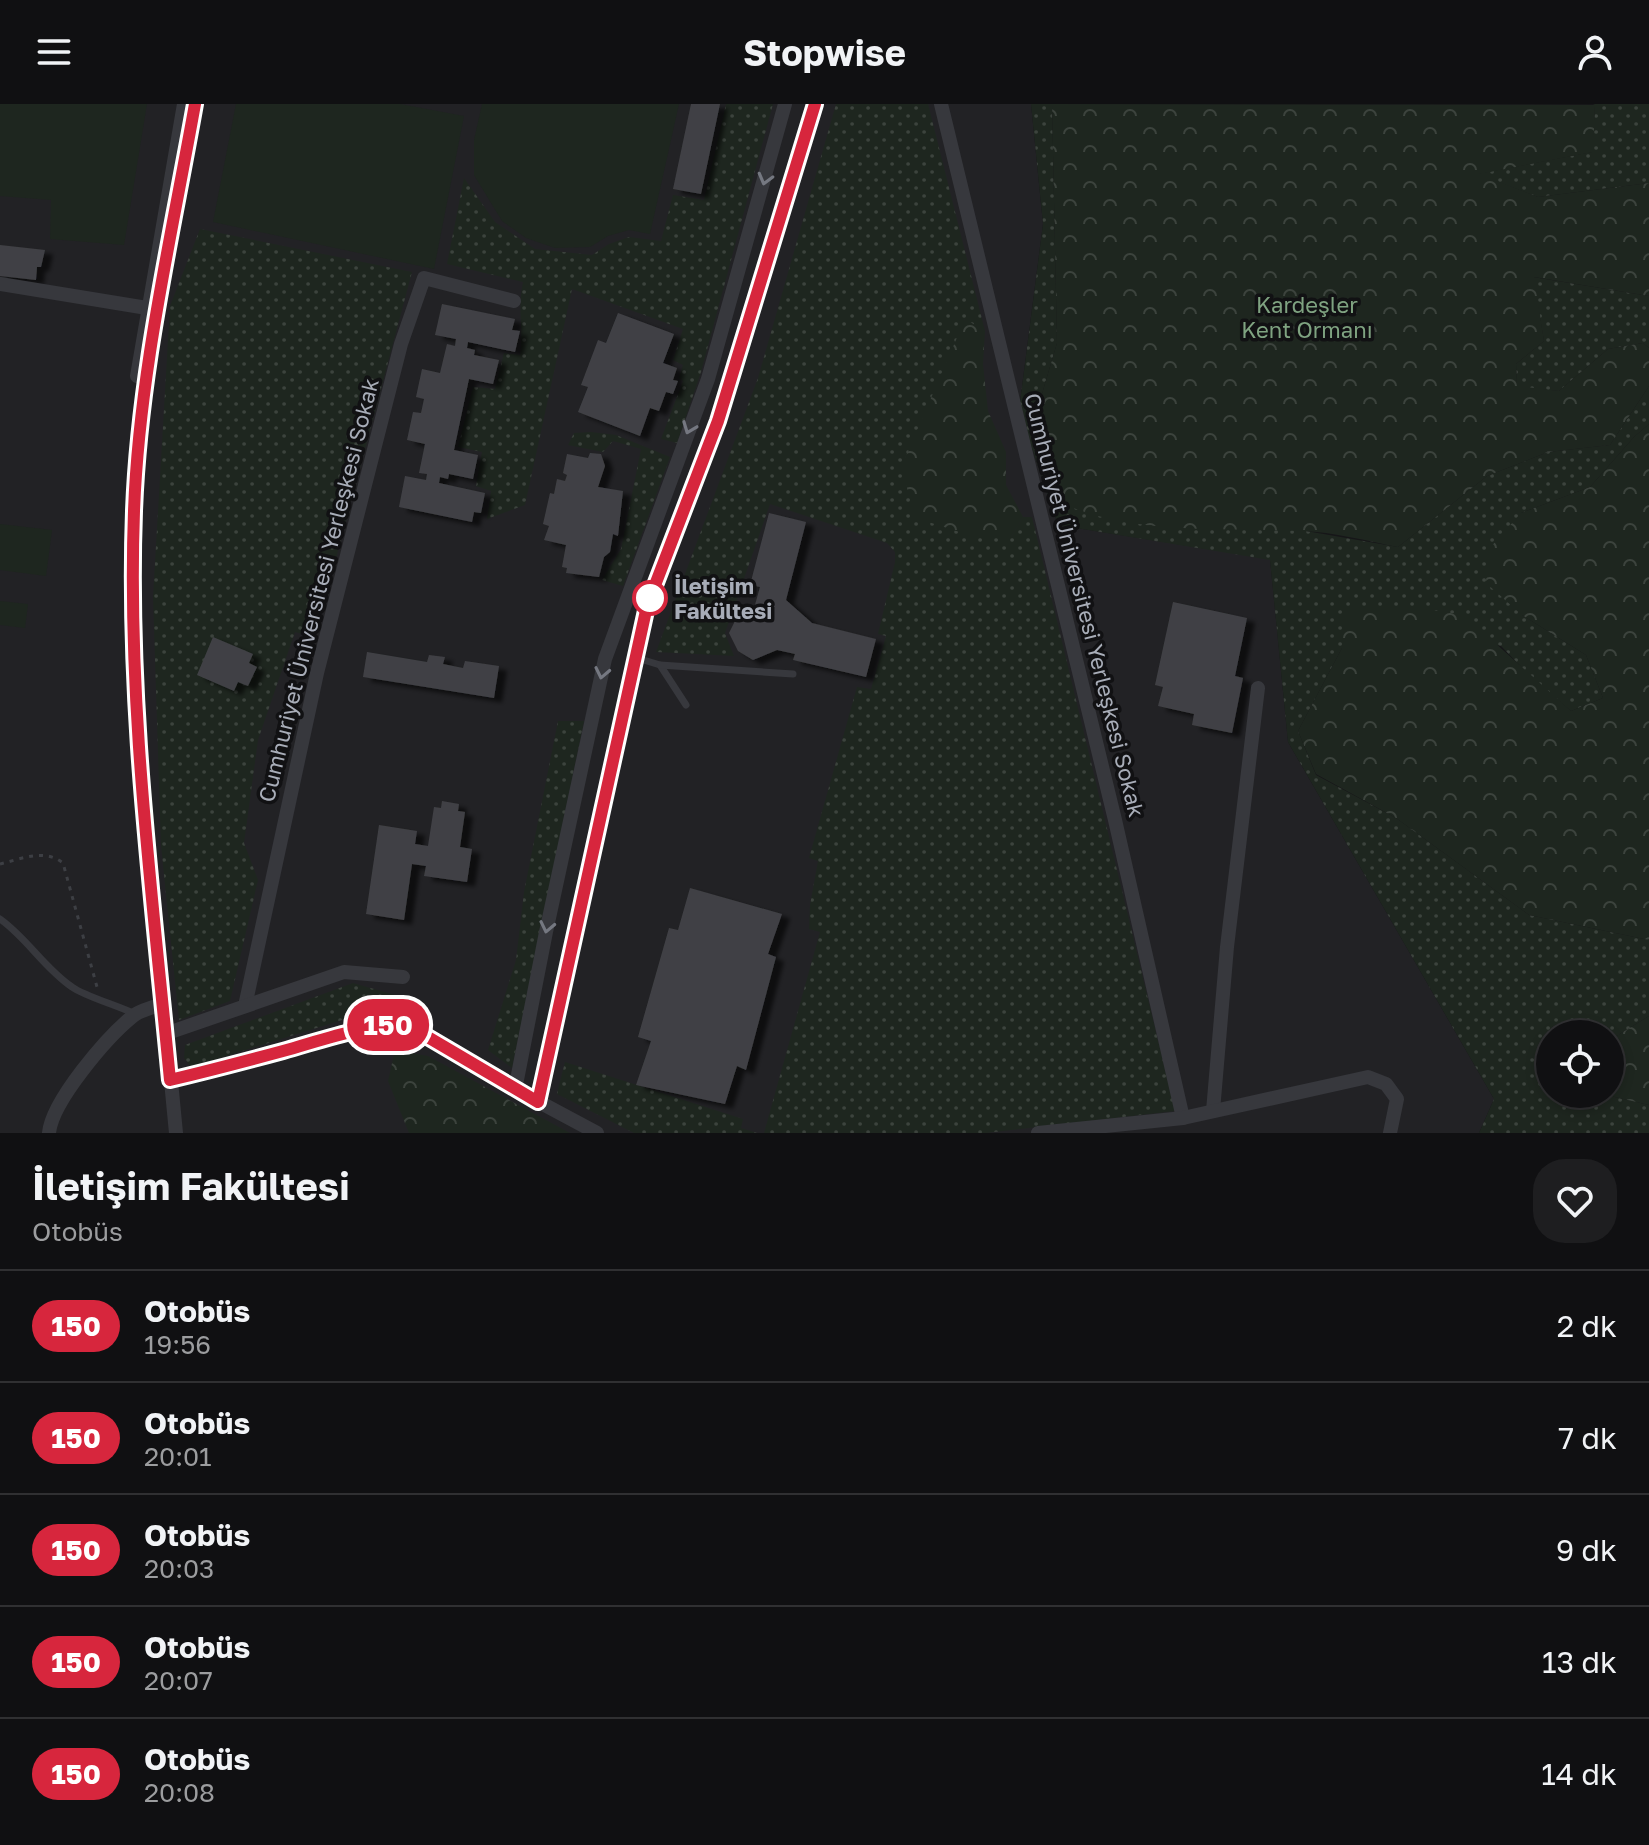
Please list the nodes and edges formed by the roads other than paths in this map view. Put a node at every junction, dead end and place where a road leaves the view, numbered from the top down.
1 (184, 104) edge
2 (195, 104) edge
3 (785, 104) edge
4 (815, 104) edge
5 (941, 104) edge
6 (0, 284) edge
7 (514, 301) dead end
8 (147, 308) junction
9 (637, 658) junction
10 (660, 665) junction
11 (793, 674) dead end
12 (1258, 688) dead end
13 (686, 705) dead end
14 (0, 919) edge
15 (403, 977) dead end
16 (156, 1006) junction
17 (245, 1006) junction
18 (135, 1014) junction
19 (165, 1034) junction
20 (170, 1080) junction
21 (515, 1090) junction
22 (538, 1102) junction
23 (1213, 1111) junction
24 (1183, 1118) junction
25 (49, 1133) edge
26 (168, 1133) edge
27 (176, 1133) edge
28 (597, 1133) edge
29 (1038, 1133) edge
30 (1390, 1133) edge

1 - 8 street
2 - 19 street
3 -> 21 street
4 - 9 street
5 - 24 street, Cumhuriyet Üniversitesi Yerleşkesi Sokak
6 - 8 street
7 - 17 street, Cumhuriyet Üniversitesi Yerleşkesi Sokak
8 - 16 street
9 - 10 lane
9 - 22 street
10 - 11 lane
10 - 13 lane
12 - 23 street
14 - 18 lane
15 - 17 street
16 - 18 street
16 - 26 street
17 - 19 street
18 - 25 street
19 - 20 street
20 - 21 street
20 - 27 street
21 - 22 street
22 - 28 street
23 - 24 street
23 - 30 street
24 - 29 street

